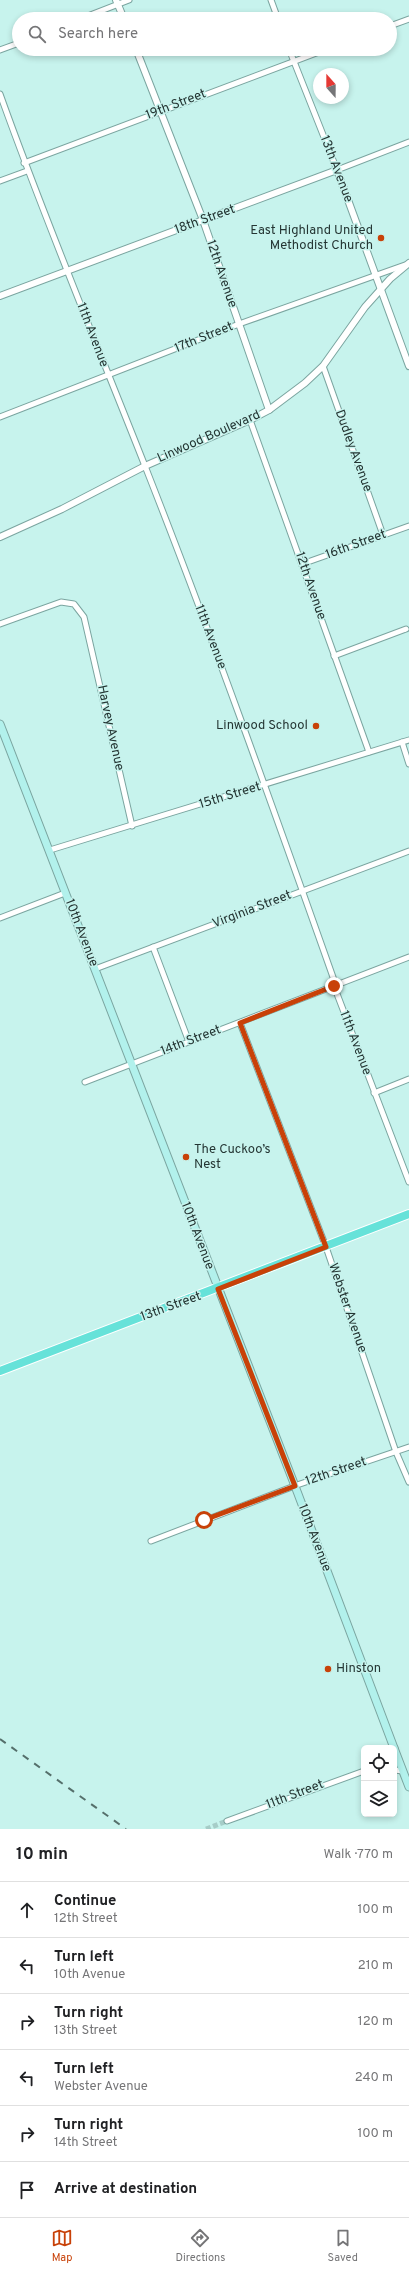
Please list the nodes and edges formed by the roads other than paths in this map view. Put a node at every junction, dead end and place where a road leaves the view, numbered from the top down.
1 (129, 0) edge
2 (271, 0) edge
3 (117, 2) edge
4 (95, 12) edge
5 (121, 12) edge
6 (275, 12) edge
7 (409, 19) edge
8 (397, 23) edge
9 (12, 46) edge
10 (0, 50) edge
11 (139, 56) edge
12 (292, 56) edge
13 (308, 56) edge
14 (294, 61) junction
15 (0, 94) edge
16 (161, 111) junction
17 (409, 142) edge
18 (24, 163) junction
19 (336, 170) junction
20 (27, 171) junction
21 (0, 181) edge
22 (202, 220) junction
23 (408, 264) edge
24 (66, 270) junction
25 (376, 276) junction
26 (381, 289) junction
27 (0, 296) edge
28 (239, 324) junction
29 (323, 366) junction
30 (409, 366) edge
31 (108, 376) junction
32 (269, 410) junction
33 (0, 417) edge
34 (250, 420) junction
35 (145, 466) junction
36 (409, 526) edge
37 (383, 535) junction
38 (0, 537) edge
39 (302, 564) junction
40 (0, 624) edge
41 (406, 629) dead end
42 (334, 656) junction
43 (0, 724) edge
44 (409, 740) edge
45 (402, 742) junction
46 (369, 752) junction
47 (409, 764) edge
48 (266, 785) junction
49 (132, 826) junction
50 (50, 850) junction
51 (409, 851) edge
52 (302, 891) junction
53 (65, 893) junction
54 (0, 918) edge
55 (153, 947) junction
56 (409, 957) edge
57 (94, 968) junction
58 (334, 986) junction
59 (240, 1023) junction
60 (189, 1042) junction
61 (130, 1065) junction
62 (409, 1078) edge
63 (85, 1082) dead end
64 (374, 1093) junction
65 (409, 1182) edge
66 (409, 1214) edge
67 (326, 1247) junction
68 (218, 1289) junction
69 (0, 1371) edge
70 (409, 1447) edge
71 (396, 1452) junction
72 (409, 1482) edge
73 (295, 1486) junction
74 (152, 1541) dead end
75 (393, 1745) edge
76 (397, 1754) edge
77 (361, 1772) edge
78 (406, 1772) edge
79 (409, 1787) edge
80 (227, 1821) tunnel mouth

1 - 3 street
2 - 6 street
3 - 4 street
3 - 5 street
7 - 8 street
9 - 10 street
11 - 16 street, 12th Avenue
12 - 14 street, 13th Avenue
13 - 14 street, 19th Street
14 - 16 street, 19th Street
14 - 19 street, 13th Avenue
15 - 18 street, 11th Avenue
16 - 18 street, 19th Street
16 - 22 street, 12th Avenue
17 - 19 street, 18th Street
18 - 20 street, 11th Avenue
19 - 22 street, 18th Street
19 - 25 street, 13th Avenue
20 - 21 street
20 - 24 street, 11th Avenue
22 - 24 street, 18th Street
22 - 28 street, 12th Avenue
23 - 25 street, 17th Street
23 - 26 street
24 - 27 street, 18th Street
24 - 31 street, 11th Avenue
25 - 26 street, 13th Avenue
25 - 28 street, 17th Street
26 - 29 street, Linwood Boulevard
26 - 30 street, 13th Avenue
28 - 31 street, 17th Street
28 - 32 street, 12th Avenue
29 - 32 street, Linwood Boulevard
29 - 37 street, Dudley Avenue
31 - 33 street, 17th Street
31 - 35 street, 11th Avenue
32 - 34 street, Linwood Boulevard
34 - 35 street, Linwood Boulevard
34 - 39 street, 12th Avenue
35 - 38 street, Linwood Boulevard
35 - 48 street, 11th Avenue
36 - 37 street, 16th Street
37 - 39 street, 16th Street
39 - 42 street, 12th Avenue
40 - 49 street, Harvey Avenue
41 - 42 street
42 - 46 street, 12th Avenue
43 - 50 main road, 10th Avenue
44 - 45 street, 15th Street
45 - 46 street, 15th Street
45 - 47 street
46 - 48 street, 15th Street
48 - 49 street, 15th Street
48 - 52 street, 11th Avenue
49 - 50 street, 15th Street
50 - 53 main road, 10th Avenue
51 - 52 street, Virginia Street
52 - 55 street, Virginia Street
52 - 58 street, 11th Avenue
53 - 54 street
53 - 57 main road, 10th Avenue
55 - 57 street, Virginia Street
55 - 60 street
56 - 58 street, 14th Street
57 - 61 main road, 10th Avenue
58 - 59 street, 14th Street
58 - 64 street, 11th Avenue
59 - 60 street, 14th Street
59 - 67 street, Webster Avenue
60 - 61 street, 14th Street
61 - 63 street, 14th Street
61 - 68 main road, 10th Avenue
62 - 64 street
64 - 65 street, 11th Avenue
66 - 67 main road, 13th Street
67 - 68 main road, 13th Street
67 - 71 street, Webster Avenue
68 - 69 main road, 13th Street
68 - 73 main road, 10th Avenue
70 - 71 street, 12th Street
71 - 72 street, Webster Avenue
71 - 73 street, 12th Street
73 - 74 street, 12th Street
73 - 75 main road, 10th Avenue
76 - 78 main road, 10th Avenue
77 - 80 street, 11th Street
78 - 79 main road, 10th Avenue

